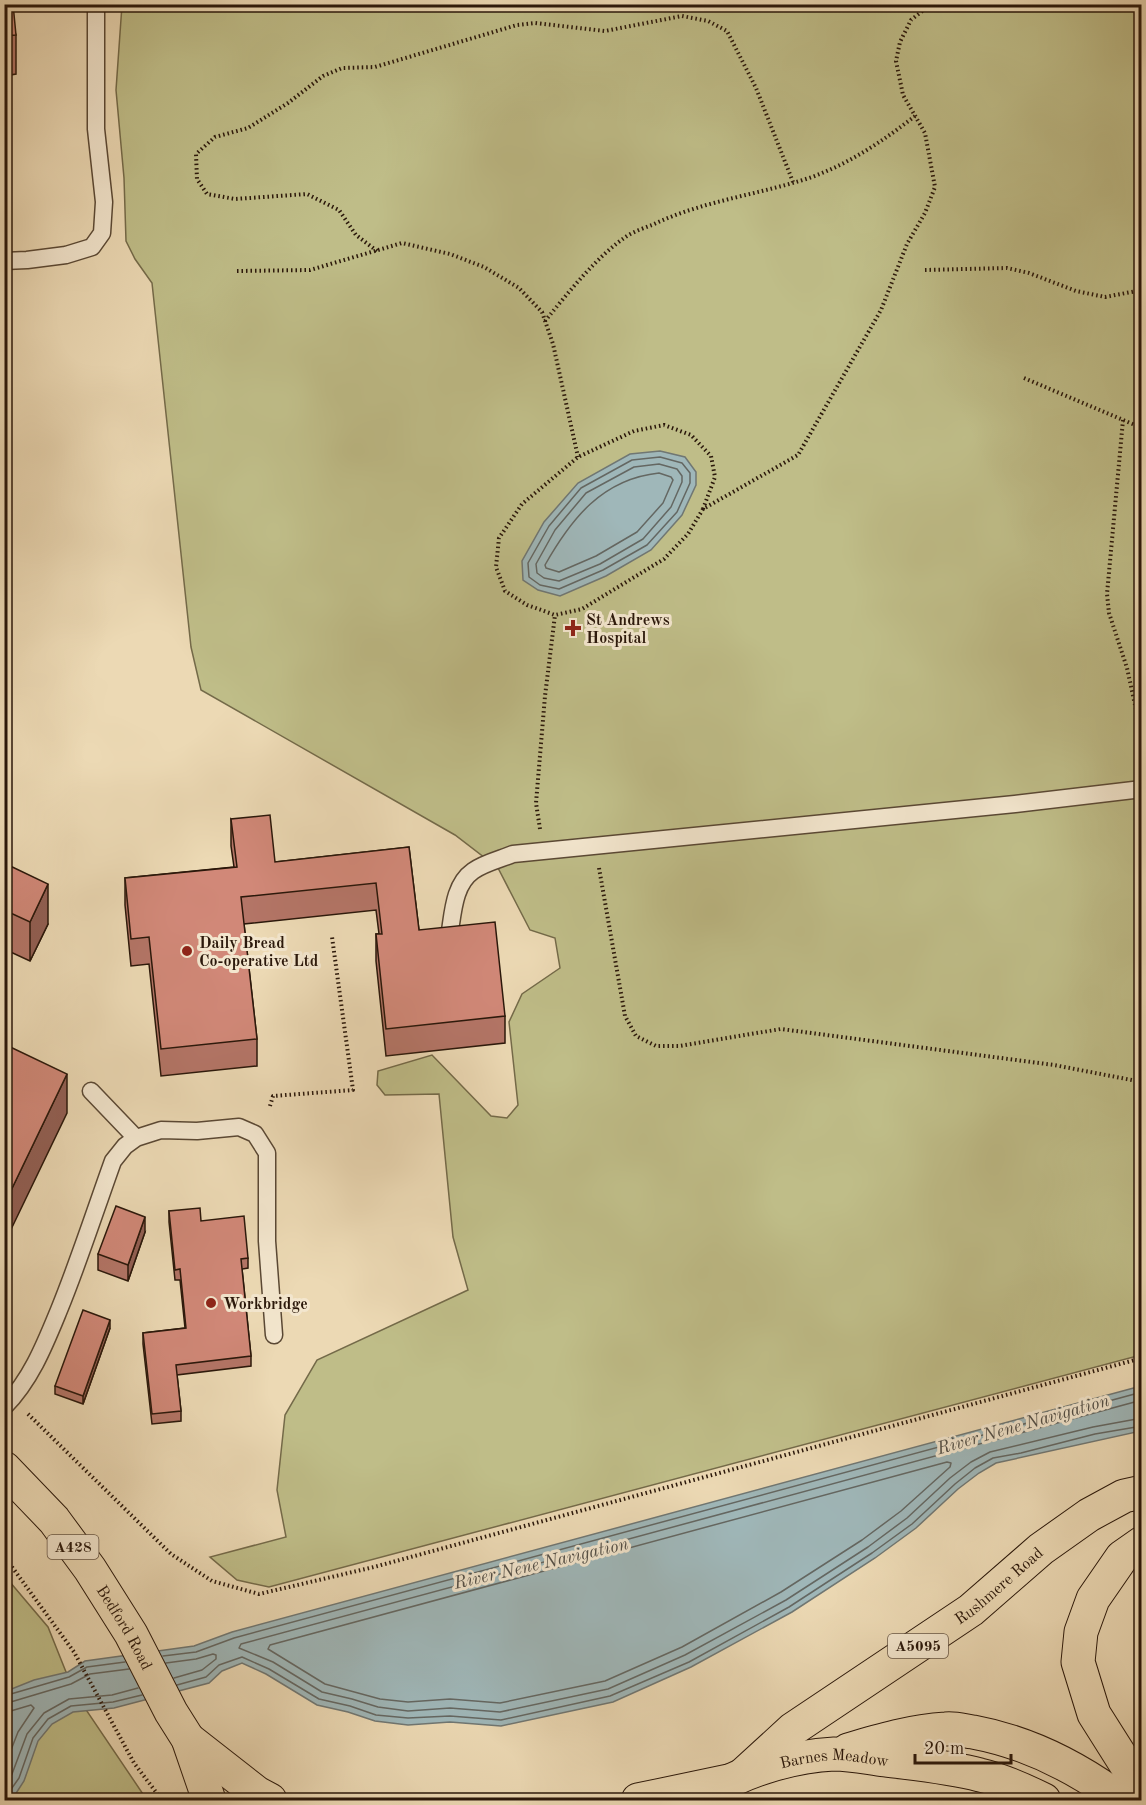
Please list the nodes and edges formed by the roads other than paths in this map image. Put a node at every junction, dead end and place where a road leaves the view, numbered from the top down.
1 (96, 4) edge
2 (4, 261) edge
3 (1142, 789) edge
4 (449, 938) edge
5 (91, 1091) dead end
6 (136, 1138) junction
7 (274, 1335) dead end
8 (9, 1402) edge
9 (4, 1468) edge
10 (1142, 1492) edge
11 (1142, 1543) edge
12 (180, 1726) junction
13 (835, 1754) junction
14 (737, 1777) junction
15 (1142, 1790) edge
16 (209, 1800) edge
17 (270, 1800) edge
18 (638, 1800) edge
19 (702, 1800) edge
20 (1044, 1800) edge
21 (1121, 1800) edge

1 - 2 lane
3 - 4 lane
5 - 6 lane
6 - 7 lane
6 - 8 lane
9 - 12 main road, Bedford Road / A428
10 - 14 main road, Rushmere Road / A5095
11 - 15 main road
12 - 16 main road, Bedford Road / A428
12 - 17 main road, Bedford Road / A428
13 - 14 main road, Barnes Meadow
13 - 20 main road, Barnes Meadow
13 - 21 main road
14 - 18 main road
14 - 19 main road, Barnes Meadow

